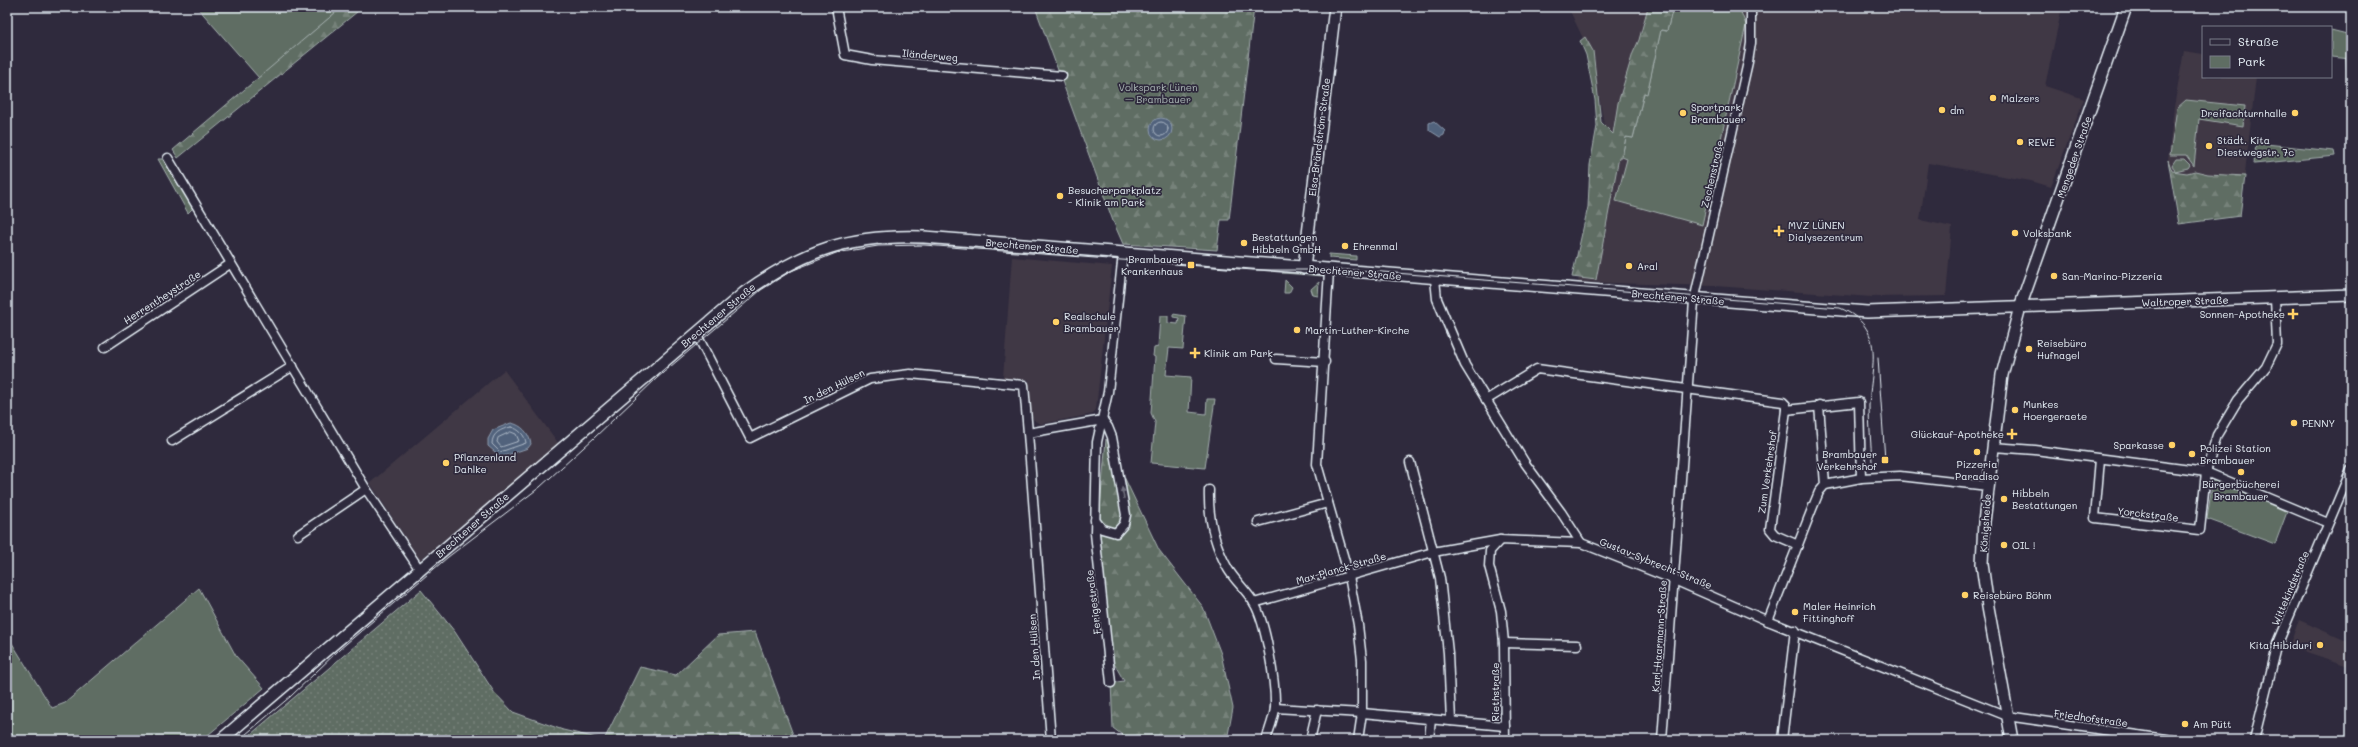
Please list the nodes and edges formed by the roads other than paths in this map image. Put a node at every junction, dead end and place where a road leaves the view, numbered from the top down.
1 (836, 7) edge
2 (1335, 7) edge
3 (1751, 7) edge
4 (2126, 7) edge
5 (1062, 76) dead end
6 (168, 158) dead end
7 (1123, 253) junction
8 (230, 264) junction
9 (1304, 268) junction
10 (1330, 270) junction
11 (1434, 278) junction
12 (2351, 295) edge
13 (1695, 298) junction
14 (2275, 298) junction
15 (2020, 307) junction
16 (696, 333) junction
17 (105, 347) dead end
18 (1276, 359) dead end
19 (1325, 362) junction
20 (293, 366) junction
21 (1687, 389) junction
22 (1486, 400) junction
23 (1819, 405) junction
24 (1784, 406) junction
25 (1103, 420) junction
26 (1028, 433) junction
27 (172, 441) dead end
28 (1993, 447) junction
29 (2100, 459) junction
30 (1410, 462) dead end
31 (2351, 470) edge
32 (2206, 472) junction
33 (1861, 478) junction
34 (1825, 485) junction
35 (1988, 486) junction
36 (366, 489) junction
37 (1209, 490) dead end
38 (1328, 503) junction
39 (1095, 520) junction
40 (1258, 522) dead end
41 (2328, 523) junction
42 (298, 535) dead end
43 (1500, 540) junction
44 (1580, 543) junction
45 (1798, 545) junction
46 (1433, 552) junction
47 (420, 570) junction
48 (1350, 576) junction
49 (1672, 579) junction
50 (1254, 603) junction
51 (1768, 621) junction
52 (1795, 630) junction
53 (1504, 643) junction
54 (1577, 645) dead end
55 (1111, 683) dead end
56 (1275, 708) junction
57 (1317, 710) junction
58 (1362, 713) junction
59 (2007, 716) junction
60 (1431, 719) junction
61 (1451, 721) junction
62 (1505, 726) junction
63 (221, 740) edge
64 (1050, 740) edge
65 (1266, 740) edge
66 (1310, 740) edge
67 (1358, 740) edge
68 (1429, 740) edge
69 (1505, 740) edge
70 (1662, 740) edge
71 (1782, 740) edge
72 (2012, 740) edge
73 (2172, 740) edge
74 (2254, 740) edge

1 - 5 street, Iländerweg
2 - 9 main road, Elsa-Brändström-Straße
3 - 13 street, Zechenstraße
4 - 15 main road, Mengeder Straße
6 - 8 street
7 - 9 main road, Brechtener Straße
7 - 16 main road, Brechtener Straße
7 - 25 street, Ferigestraße
8 - 17 street, Herrentheystraße
8 - 20 street
9 - 10 main road, Brechtener Straße
10 - 11 main road, Brechtener Straße
10 - 19 street
11 - 13 main road, Brechtener Straße
11 - 22 street
12 - 14 main road, Waltroper Straße
13 - 15 main road, Brechtener Straße
13 - 21 street, Karl-Haarmann-Straße
14 - 15 main road, Waltroper Straße
14 - 32 street
15 - 28 main road, Königsheide
16 - 26 street, In den Hülsen
16 - 47 main road, Brechtener Straße
18 - 19 street
19 - 38 street
20 - 27 street
20 - 36 street
21 - 22 street
21 - 24 street
21 - 49 street, Karl-Haarmann-Straße
22 - 44 street
23 - 24 street
23 - 33 street
23 - 34 street
24 - 45 street, Zum Verkehrshof
25 - 26 street
25 - 39 street, Ferigestraße
39 -> 25 street
26 - 64 street, In den Hülsen
28 - 29 street
28 - 35 main road, Königsheide
29 - 32 street
29 - 32 street, Yorckstraße
30 - 46 street
31 - 41 street, Wittekindstraße
32 - 41 street
33 - 34 street
33 - 35 street
34 - 45 street
35 - 59 main road, Königsheide
36 - 42 street
36 - 47 street
37 - 50 street
38 - 40 street
38 - 48 street
39 - 55 street, Ferigestraße
41 - 74 street, Wittekindstraße
43 - 44 street, Max-Planck-Straße
43 - 46 street, Max-Planck-Straße
43 - 53 street, Riethstraße
44 - 49 street, Gustav-Sybrecht-Straße
45 - 51 street
46 - 48 street, Max-Planck-Straße
46 - 61 street
47 - 63 main road, Brechtener Straße
48 - 50 street, Max-Planck-Straße
48 - 58 street
49 - 51 street, Gustav-Sybrecht-Straße
49 - 70 street, Karl-Haarmann-Straße
50 - 56 street
51 - 52 street, Gustav-Sybrecht-Straße
52 - 59 street, Gustav-Sybrecht-Straße
52 - 71 street
53 - 54 street
53 - 62 street, Riethstraße
56 - 57 street
56 - 65 street
57 - 58 street
57 - 66 street
58 - 60 street
58 - 67 street
59 - 72 main road, Königsheide
59 - 73 street, Friedhofstraße
60 - 61 street
60 - 68 street
61 - 62 street
62 - 69 street, Riethstraße

